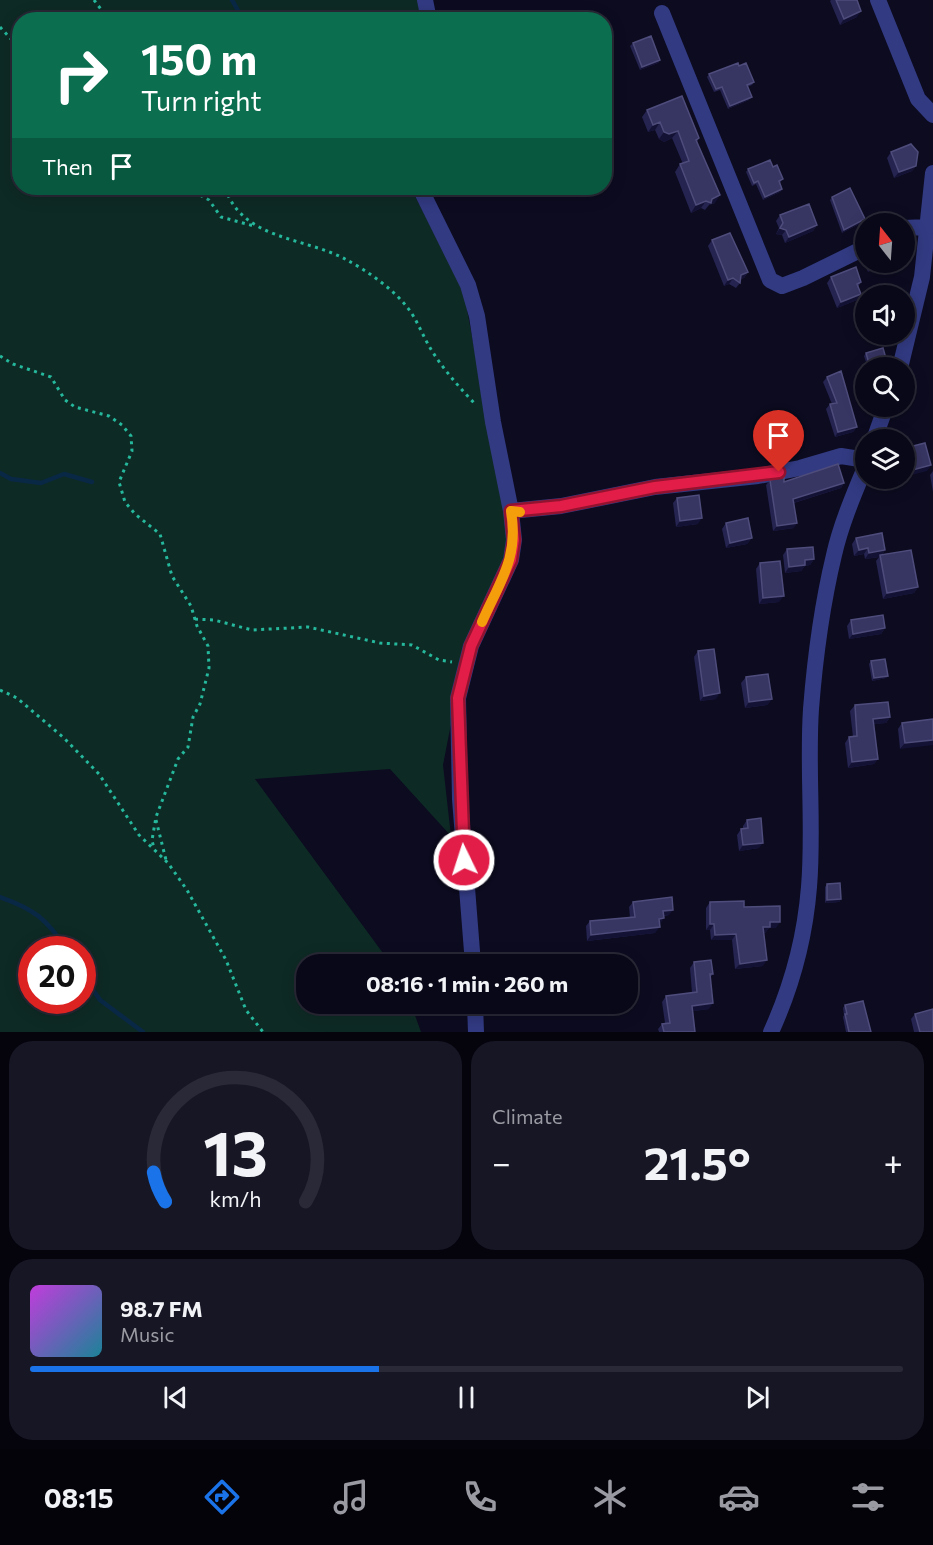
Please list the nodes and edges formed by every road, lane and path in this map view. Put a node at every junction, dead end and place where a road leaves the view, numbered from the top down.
1 (878, 0) edge
2 (662, 13) dead end
3 (0, 27) edge
4 (12, 38) edge
5 (933, 115) edge
6 (933, 173) edge
7 (200, 195) edge
8 (228, 195) edge
9 (423, 195) edge
10 (259, 227) junction
11 (928, 227) junction
12 (915, 228) edge
13 (855, 252) edge
14 (0, 356) edge
15 (903, 357) edge
16 (493, 422) junction
17 (855, 458) edge
18 (856, 489) edge
19 (511, 511) junction
20 (195, 619) junction
21 (464, 667) junction
22 (0, 690) edge
23 (156, 817) junction
24 (154, 849) junction
25 (167, 861) junction
26 (472, 954) edge
27 (475, 1014) edge
28 (263, 1032) edge
29 (476, 1032) edge
30 (771, 1032) edge

1 - 5 street
2 - 13 street
3 - 4 path
6 - 11 street
7 - 10 path
8 - 10 path
9 - 16 street
10 - 16 path
11 - 12 street
11 - 15 street
14 - 20 path
16 - 19 street
17 - 19 street
18 - 30 street
19 - 21 street
20 - 21 path
20 - 23 path
21 - 26 street
22 - 24 path
23 - 24 path
23 - 25 path
24 - 25 path
25 - 28 path
27 - 29 street

